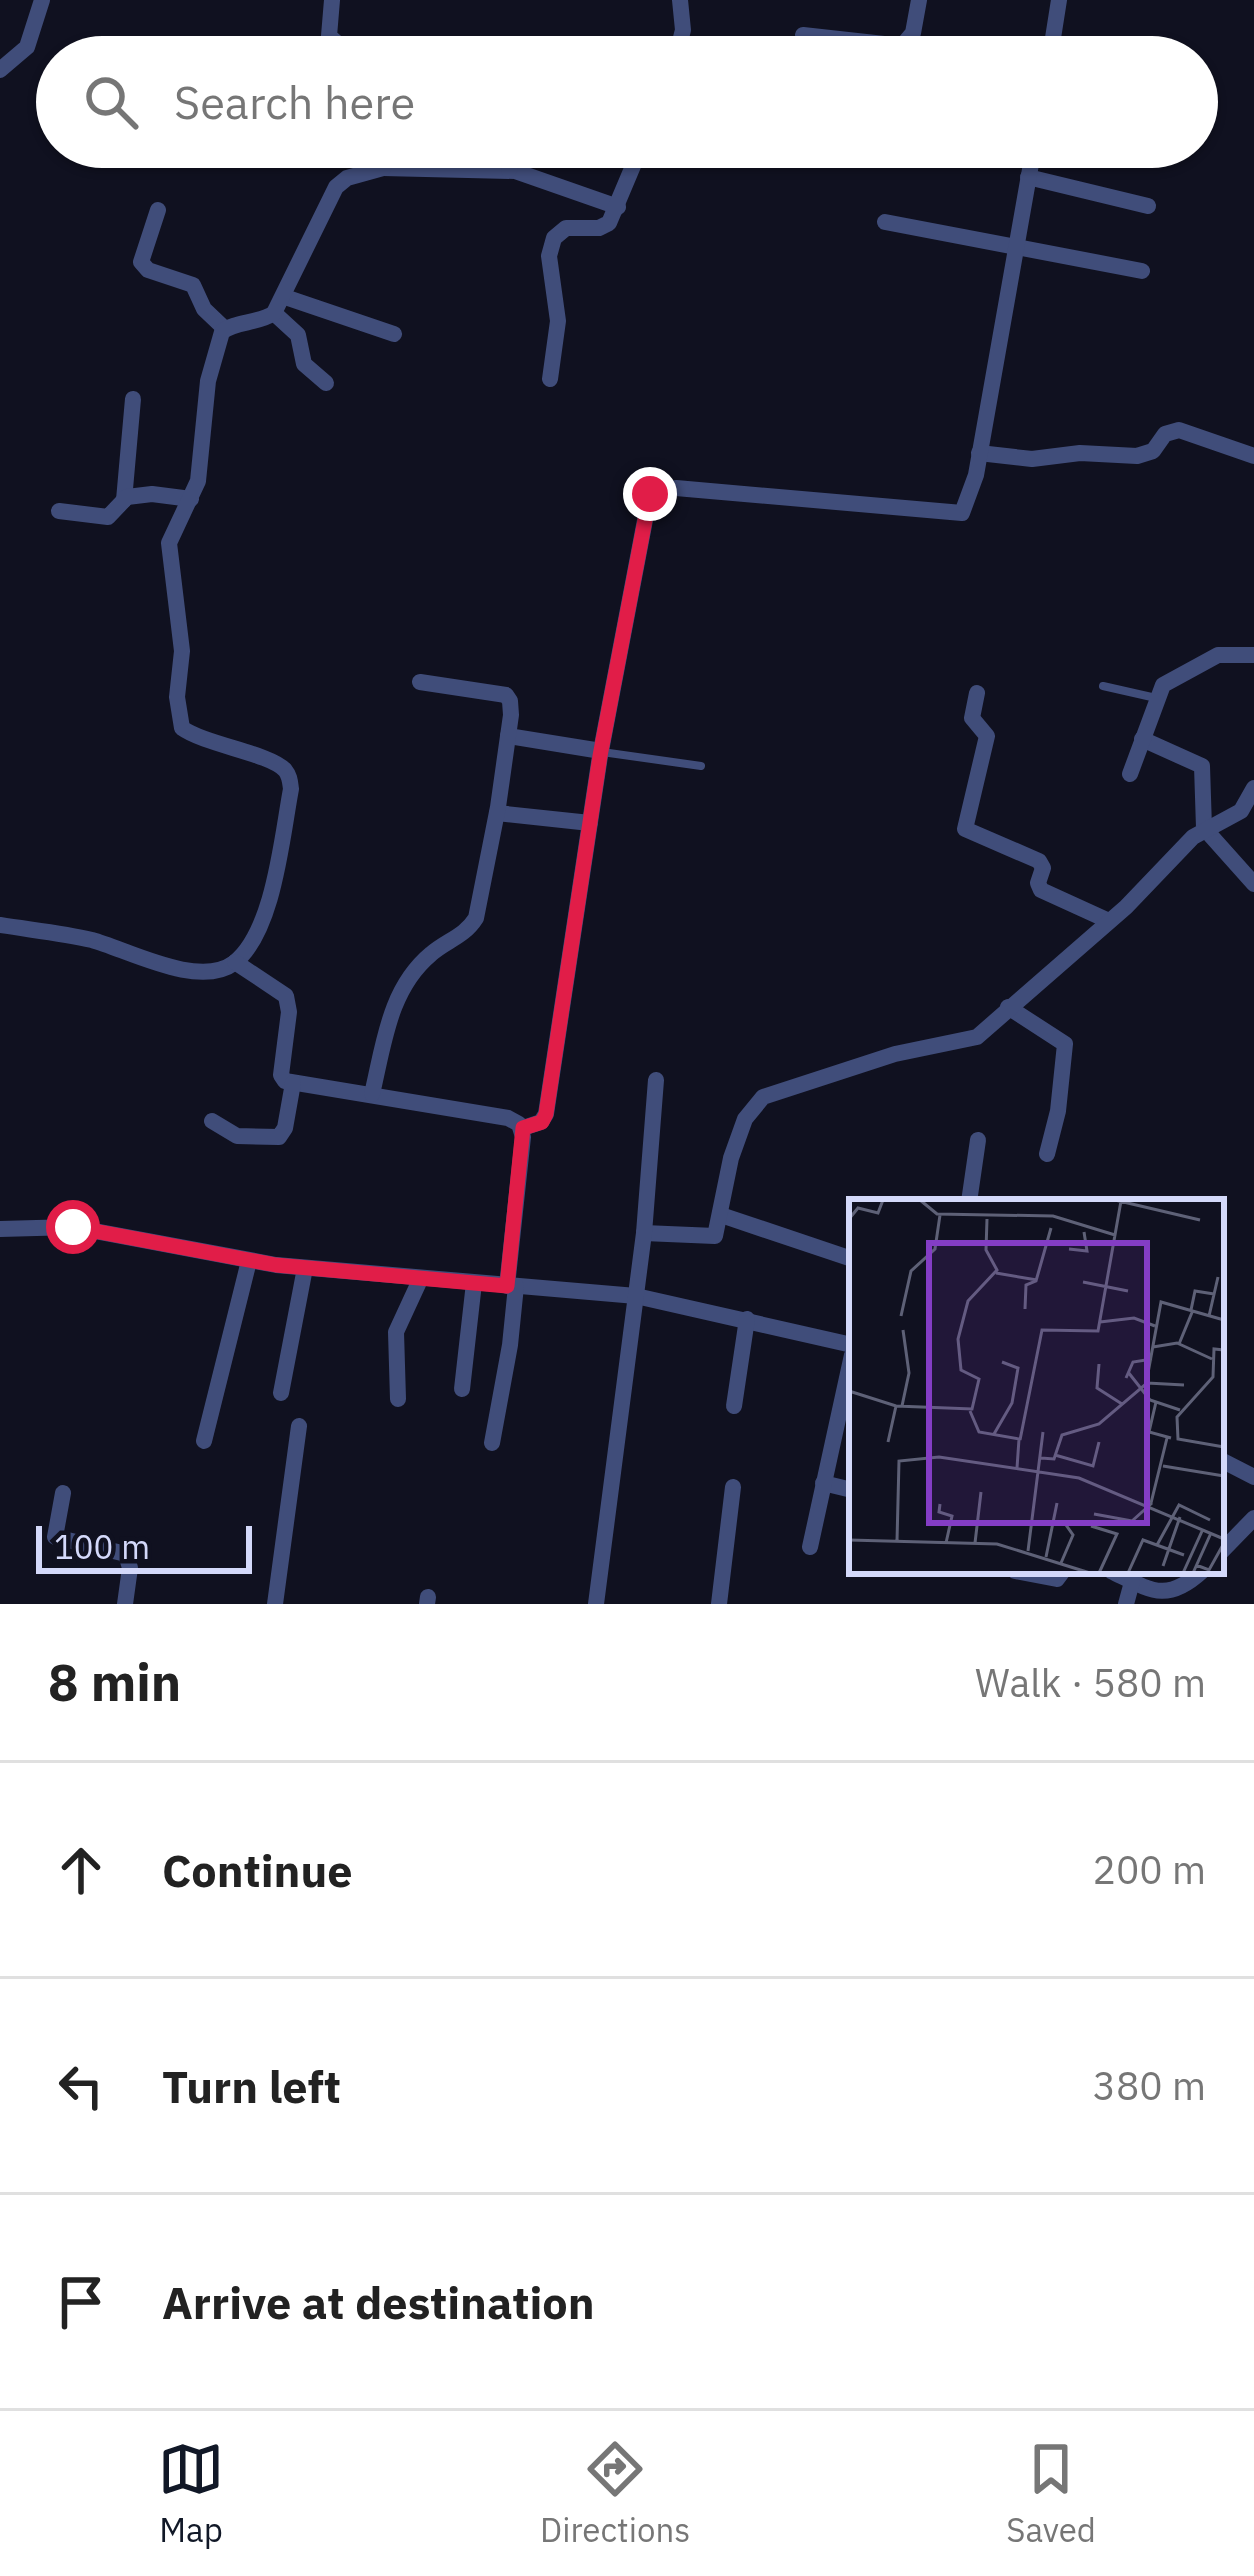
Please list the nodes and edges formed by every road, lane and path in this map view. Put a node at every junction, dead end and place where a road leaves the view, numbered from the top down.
1 (42, 0) edge
2 (332, 0) edge
3 (680, 0) edge
4 (919, 0) edge
5 (1059, 0) edge
6 (803, 34) dead end
7 (329, 36) edge
8 (681, 36) edge
9 (820, 36) edge
10 (911, 36) edge
11 (1053, 36) edge
12 (0, 70) edge
13 (383, 168) joint
14 (633, 168) edge
15 (1030, 168) edge
16 (509, 170) joint
17 (1028, 177) junction
18 (1148, 206) dead end
19 (618, 207) junction
20 (158, 210) dead end
21 (885, 222) dead end
22 (1014, 248) junction
23 (1142, 272) dead end
24 (279, 305) junction
25 (225, 329) junction
26 (394, 334) dead end
27 (550, 379) dead end
28 (326, 383) dead end
29 (133, 399) dead end
30 (980, 453) junction
31 (1254, 456) edge
32 (191, 499) junction
33 (124, 500) junction
34 (59, 512) dead end
35 (1254, 655) edge
36 (420, 682) dead end
37 (1103, 686) dead end
38 (977, 693) dead end
39 (1156, 698) junction
40 (508, 736) junction
41 (1142, 739) junction
42 (601, 751) junction
43 (701, 766) dead end
44 (1130, 774) dead end
45 (1252, 796) edge
46 (497, 812) junction
47 (590, 823) junction
48 (1204, 828) junction
49 (1254, 884) edge
50 (1109, 921) junction
51 (0, 925) edge
52 (235, 962) junction
53 (1008, 1007) junction
54 (656, 1080) dead end
55 (293, 1083) junction
56 (372, 1094) junction
57 (212, 1121) dead end
58 (523, 1128) junction
59 (978, 1140) dead end
60 (1047, 1154) dead end
61 (969, 1199) edge
62 (721, 1215) junction
63 (0, 1229) edge
64 (644, 1233) junction
65 (849, 1258) edge
66 (249, 1261) junction
67 (305, 1268) junction
68 (420, 1280) junction
69 (474, 1283) junction
70 (512, 1286) junction
71 (636, 1295) junction
72 (748, 1319) junction
73 (849, 1345) edge
74 (849, 1368) edge
75 (462, 1389) dead end
76 (281, 1393) dead end
77 (398, 1399) dead end
78 (734, 1406) dead end
79 (299, 1426) dead end
80 (204, 1441) dead end
81 (492, 1443) dead end
82 (1224, 1462) edge
83 (1254, 1477) edge
84 (823, 1483) junction
85 (733, 1486) dead end
86 (849, 1489) edge
87 (63, 1493) dead end
88 (1254, 1518) edge
89 (810, 1547) dead end
90 (1224, 1549) edge
91 (1026, 1574) edge
92 (1061, 1574) edge
93 (1117, 1574) edge
94 (1198, 1574) edge
95 (1132, 1582) junction
96 (125, 1604) edge
97 (275, 1604) edge
98 (596, 1604) edge
99 (719, 1604) edge
100 (1126, 1604) edge

1 - 12 street
2 - 7 street
3 - 8 street
4 - 10 street
5 - 11 street
6 - 9 street
13 - 16 street
13 - 24 street
14 - 19 street
15 - 17 street
16 - 19 street
17 - 18 street
17 - 22 street
19 - 27 street
20 - 25 street
21 - 22 street
22 - 23 street
22 - 30 street
24 - 25 street
24 - 26 street
24 - 28 street
25 - 32 street
29 - 33 street
30 - 31 street
30 - 42 street
32 - 33 street
32 - 52 street
33 - 34 street
35 - 39 street
36 - 40 street
37 - 39 lane
38 - 50 street
39 - 41 street
40 - 42 street
40 - 46 street
41 - 44 street
41 - 48 street
42 - 43 lane
42 - 47 street
45 - 48 street
46 - 47 street
46 - 56 street
47 - 58 street
48 - 49 street
48 - 50 street
50 - 53 street
51 - 52 street
52 - 55 street
53 - 60 street
53 - 62 street
54 - 64 street
55 - 56 street
55 - 57 street
56 - 58 street
58 - 70 street
59 - 61 street
62 - 64 street
62 - 65 street
63 - 66 street
64 - 71 street
66 - 67 street
66 - 80 street
67 - 68 street
67 - 76 street
68 - 69 street
68 - 77 street
69 - 70 street
69 - 75 street
70 - 71 street
70 - 81 street
71 - 72 street
71 - 98 street
72 - 73 street
72 - 78 street
74 - 84 street
79 - 97 street
82 - 83 street
84 - 86 street
84 - 89 street
85 - 99 street
87 - 96 street
88 - 90 street
91 - 92 street
93 - 95 street
94 - 95 street
95 - 100 street

